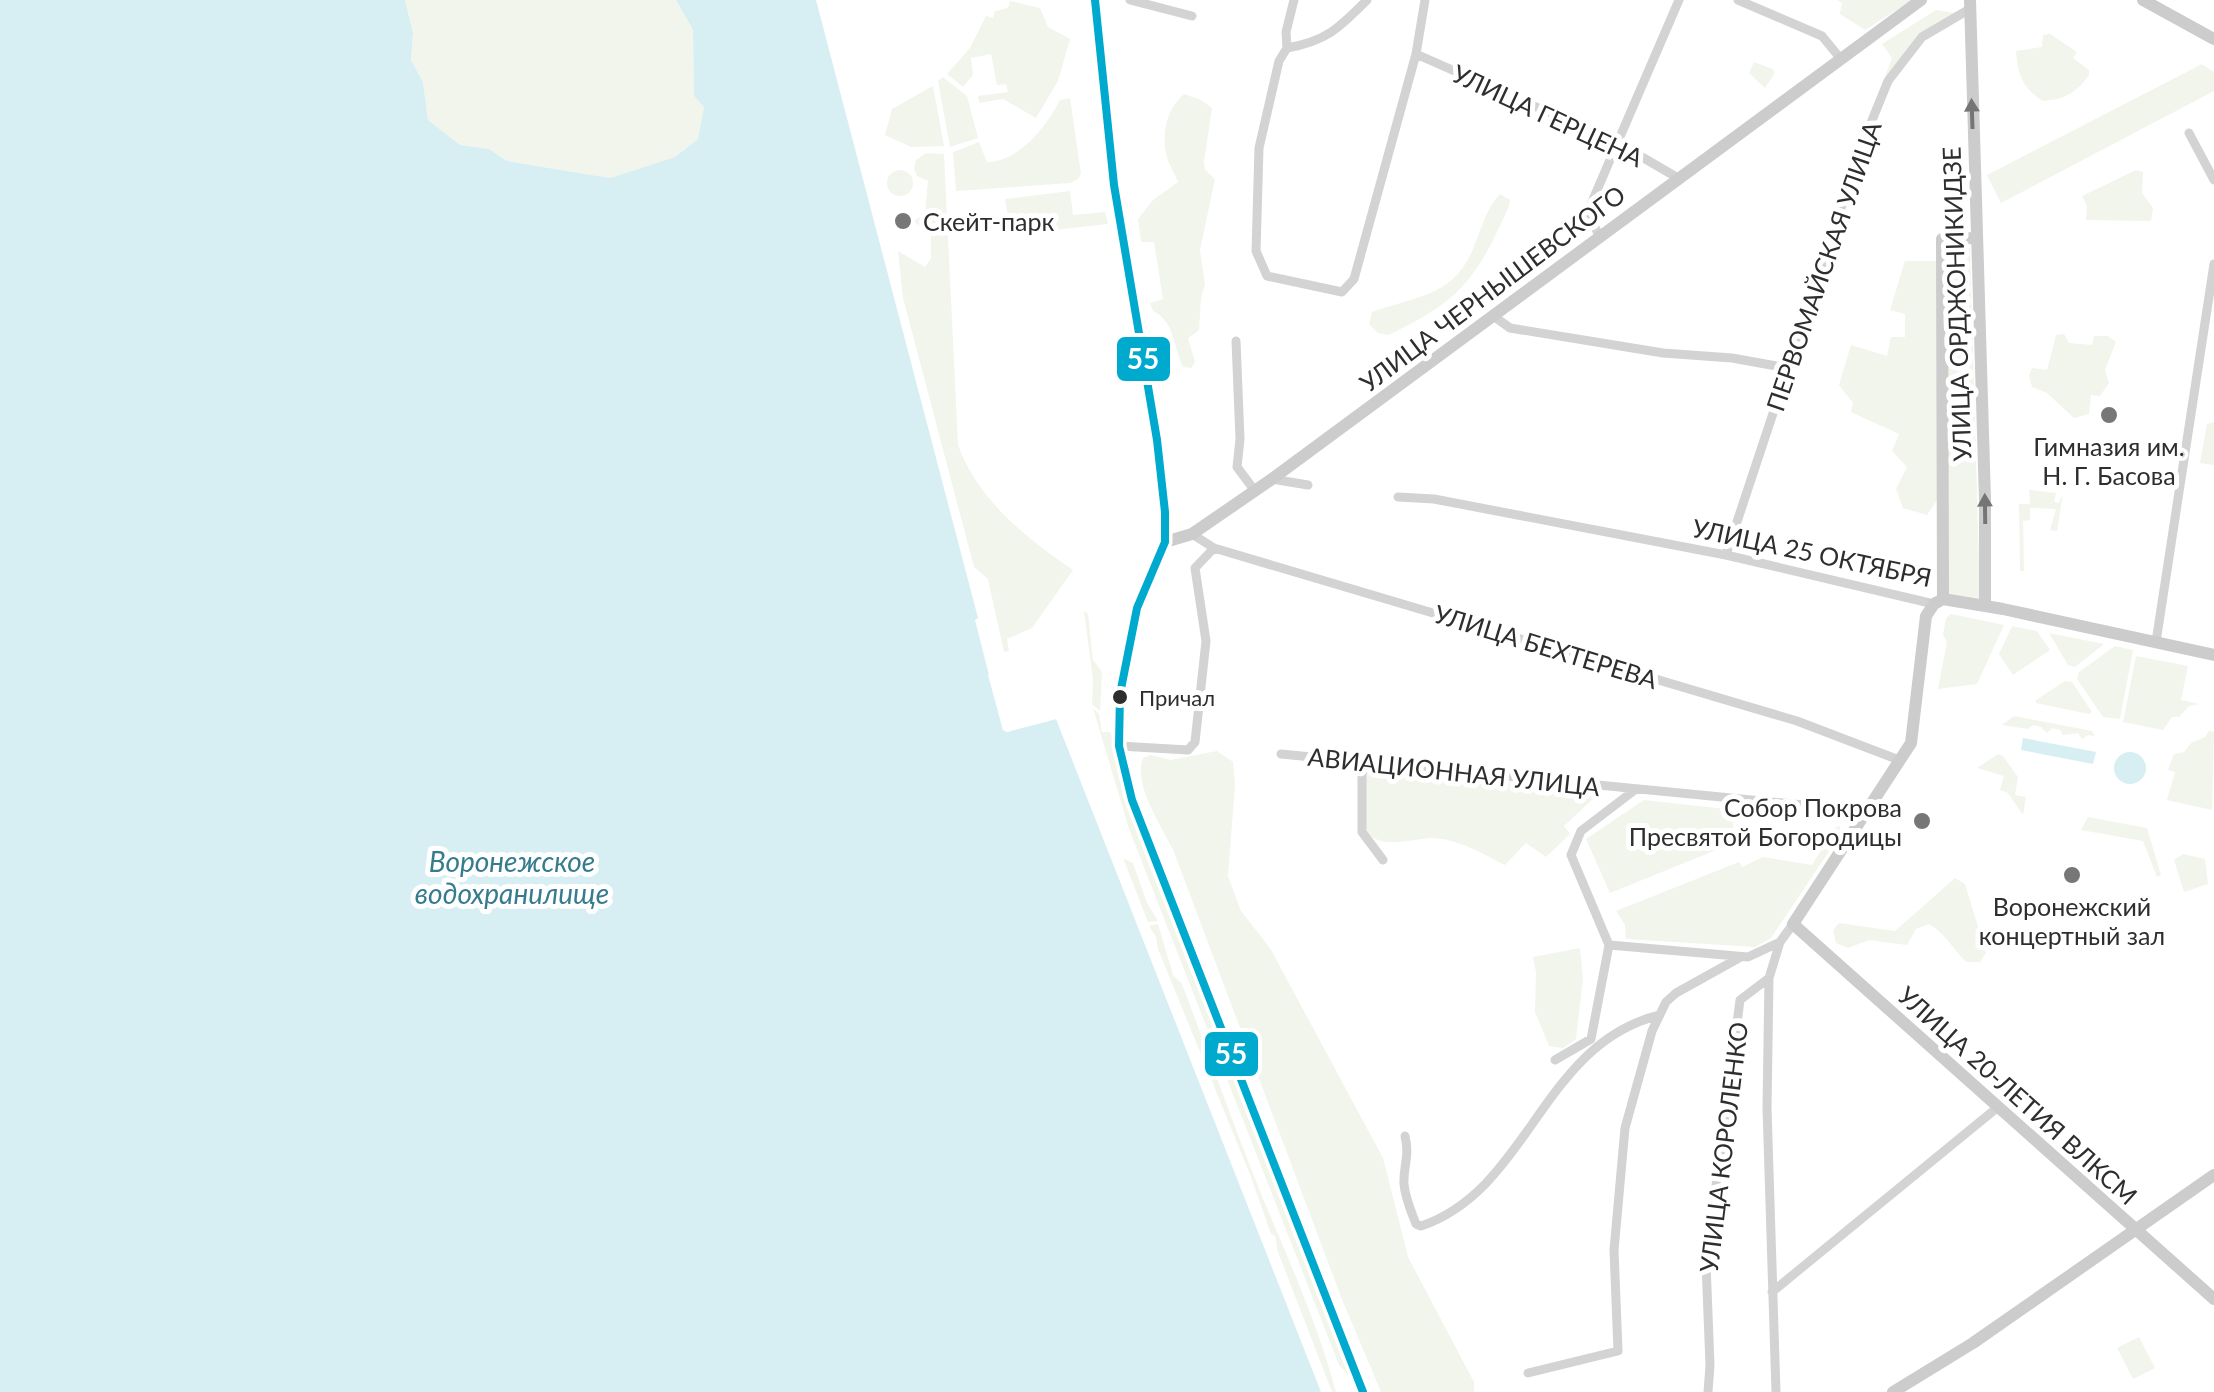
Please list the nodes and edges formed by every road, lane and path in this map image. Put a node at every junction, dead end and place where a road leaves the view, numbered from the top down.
1 (1095, 0) edge
2 (1130, 0) edge
3 (1294, 0) edge
4 (1367, 0) edge
5 (1425, 0) edge
6 (1679, 0) edge
7 (1738, 0) edge
8 (1920, 0) edge
9 (2143, 0) edge
10 (1969, 5) edge
11 (1192, 16) dead end
12 (2214, 39) edge
13 (1286, 48) junction
14 (1416, 54) junction
15 (1840, 58) junction
16 (2189, 134) dead end
17 (1618, 143) junction
18 (1678, 178) junction
19 (2214, 180) edge
20 (1600, 236) junction
21 (1977, 238) junction
22 (2214, 264) edge
23 (1492, 315) junction
24 (1236, 341) dead end
25 (1788, 368) junction
26 (1272, 479) junction
27 (1308, 485) dead end
28 (1256, 491) junction
29 (1398, 498) dead end
30 (1192, 534) junction
31 (1165, 542) junction
32 (1214, 548) junction
33 (1726, 555) junction
34 (1938, 602) junction
35 (1985, 606) junction
36 (2156, 642) junction
37 (2214, 655) edge
38 (1119, 746) junction
39 (1281, 754) dead end
40 (1900, 760) junction
41 (1362, 762) junction
42 (1636, 788) junction
43 (1864, 810) junction
44 (1383, 860) dead end
45 (1792, 924) junction
46 (1780, 942) junction
47 (1609, 946) junction
48 (1739, 958) junction
49 (1769, 978) junction
50 (1660, 1015) junction
51 (1555, 1060) dead end
52 (1998, 1108) junction
53 (1406, 1136) dead end
54 (2214, 1175) edge
55 (2135, 1229) junction
56 (1772, 1292) junction
57 (2214, 1300) edge
58 (1528, 1374) dead end
59 (1363, 1392) edge
60 (1708, 1392) edge
61 (1776, 1392) edge
62 (1893, 1392) edge

1 - 31 street
2 - 11 street
3 - 13 street
4 - 13 street
5 - 14 street
6 - 17 street
7 - 15 street
8 - 15 street, УЛИЦА ЧЕРНЫШЕВСКОГО
9 - 12 street
21 -> 10 street, УЛИЦА ОРДЖОНИКИДЗЕ
10 - 25 street, ПЕРВОМАЙСКАЯ УЛИЦА
13 - 14 street
14 - 17 street, УЛИЦА ГЕРЦЕНА
15 - 18 street, УЛИЦА ЧЕРНЫШЕВСКОГО
16 - 19 street
17 - 18 street, УЛИЦА ГЕРЦЕНА
17 - 20 street
18 - 20 street, УЛИЦА ЧЕРНЫШЕВСКОГО
20 - 23 street, УЛИЦА ЧЕРНЫШЕВСКОГО
21 - 34 street, УЛИЦА ОРДЖОНИКИДЗЕ
35 -> 21 street, УЛИЦА ОРДЖОНИКИДЗЕ
22 - 36 street
23 - 25 street
23 - 26 street, УЛИЦА ЧЕРНЫШЕВСКОГО
24 - 28 street
25 - 33 street, ПЕРВОМАЙСКАЯ УЛИЦА
26 - 27 street
26 - 28 street, УЛИЦА ЧЕРНЫШЕВСКОГО
28 - 30 street, УЛИЦА ЧЕРНЫШЕВСКОГО
29 - 33 street, УЛИЦА 25 ОКТЯБРЯ
30 - 31 street, УЛИЦА ЧЕРНЫШЕВСКОГО
30 - 32 street, УЛИЦА БЕХТЕРЕВА
31 - 38 street
32 - 38 street
32 - 40 street, УЛИЦА БЕХТЕРЕВА
33 - 34 street, УЛИЦА 25 ОКТЯБРЯ
34 - 35 street, УЛИЦА 25 ОКТЯБРЯ
34 - 40 street, УЛИЦА ОРДЖОНИКИДЗЕ
35 - 36 street, УЛИЦА 25 ОКТЯБРЯ
36 - 37 street, УЛИЦА 25 ОКТЯБРЯ
38 - 59 street
39 - 41 street, АВИАЦИОННАЯ УЛИЦА
40 - 43 street, УЛИЦА ОРДЖОНИКИДЗЕ
41 - 42 street, АВИАЦИОННАЯ УЛИЦА
41 - 44 street
42 - 43 street, АВИАЦИОННАЯ УЛИЦА
42 - 47 street
43 - 45 street, УЛИЦА ОРДЖОНИКИДЗЕ
45 - 46 street
45 - 52 street, УЛИЦА 20-ЛЕТИЯ ВЛКСМ
46 - 48 street
46 - 49 street
47 - 48 street
47 - 51 street
48 - 50 street
49 - 56 street
49 - 60 street, УЛИЦА КОРОЛЕНКО
50 - 53 street
50 - 58 street
52 - 55 street, УЛИЦА 20-ЛЕТИЯ ВЛКСМ
52 - 56 street
54 - 55 street
55 - 57 street, УЛИЦА 20-ЛЕТИЯ ВЛКСМ
55 - 62 street
56 - 61 street

